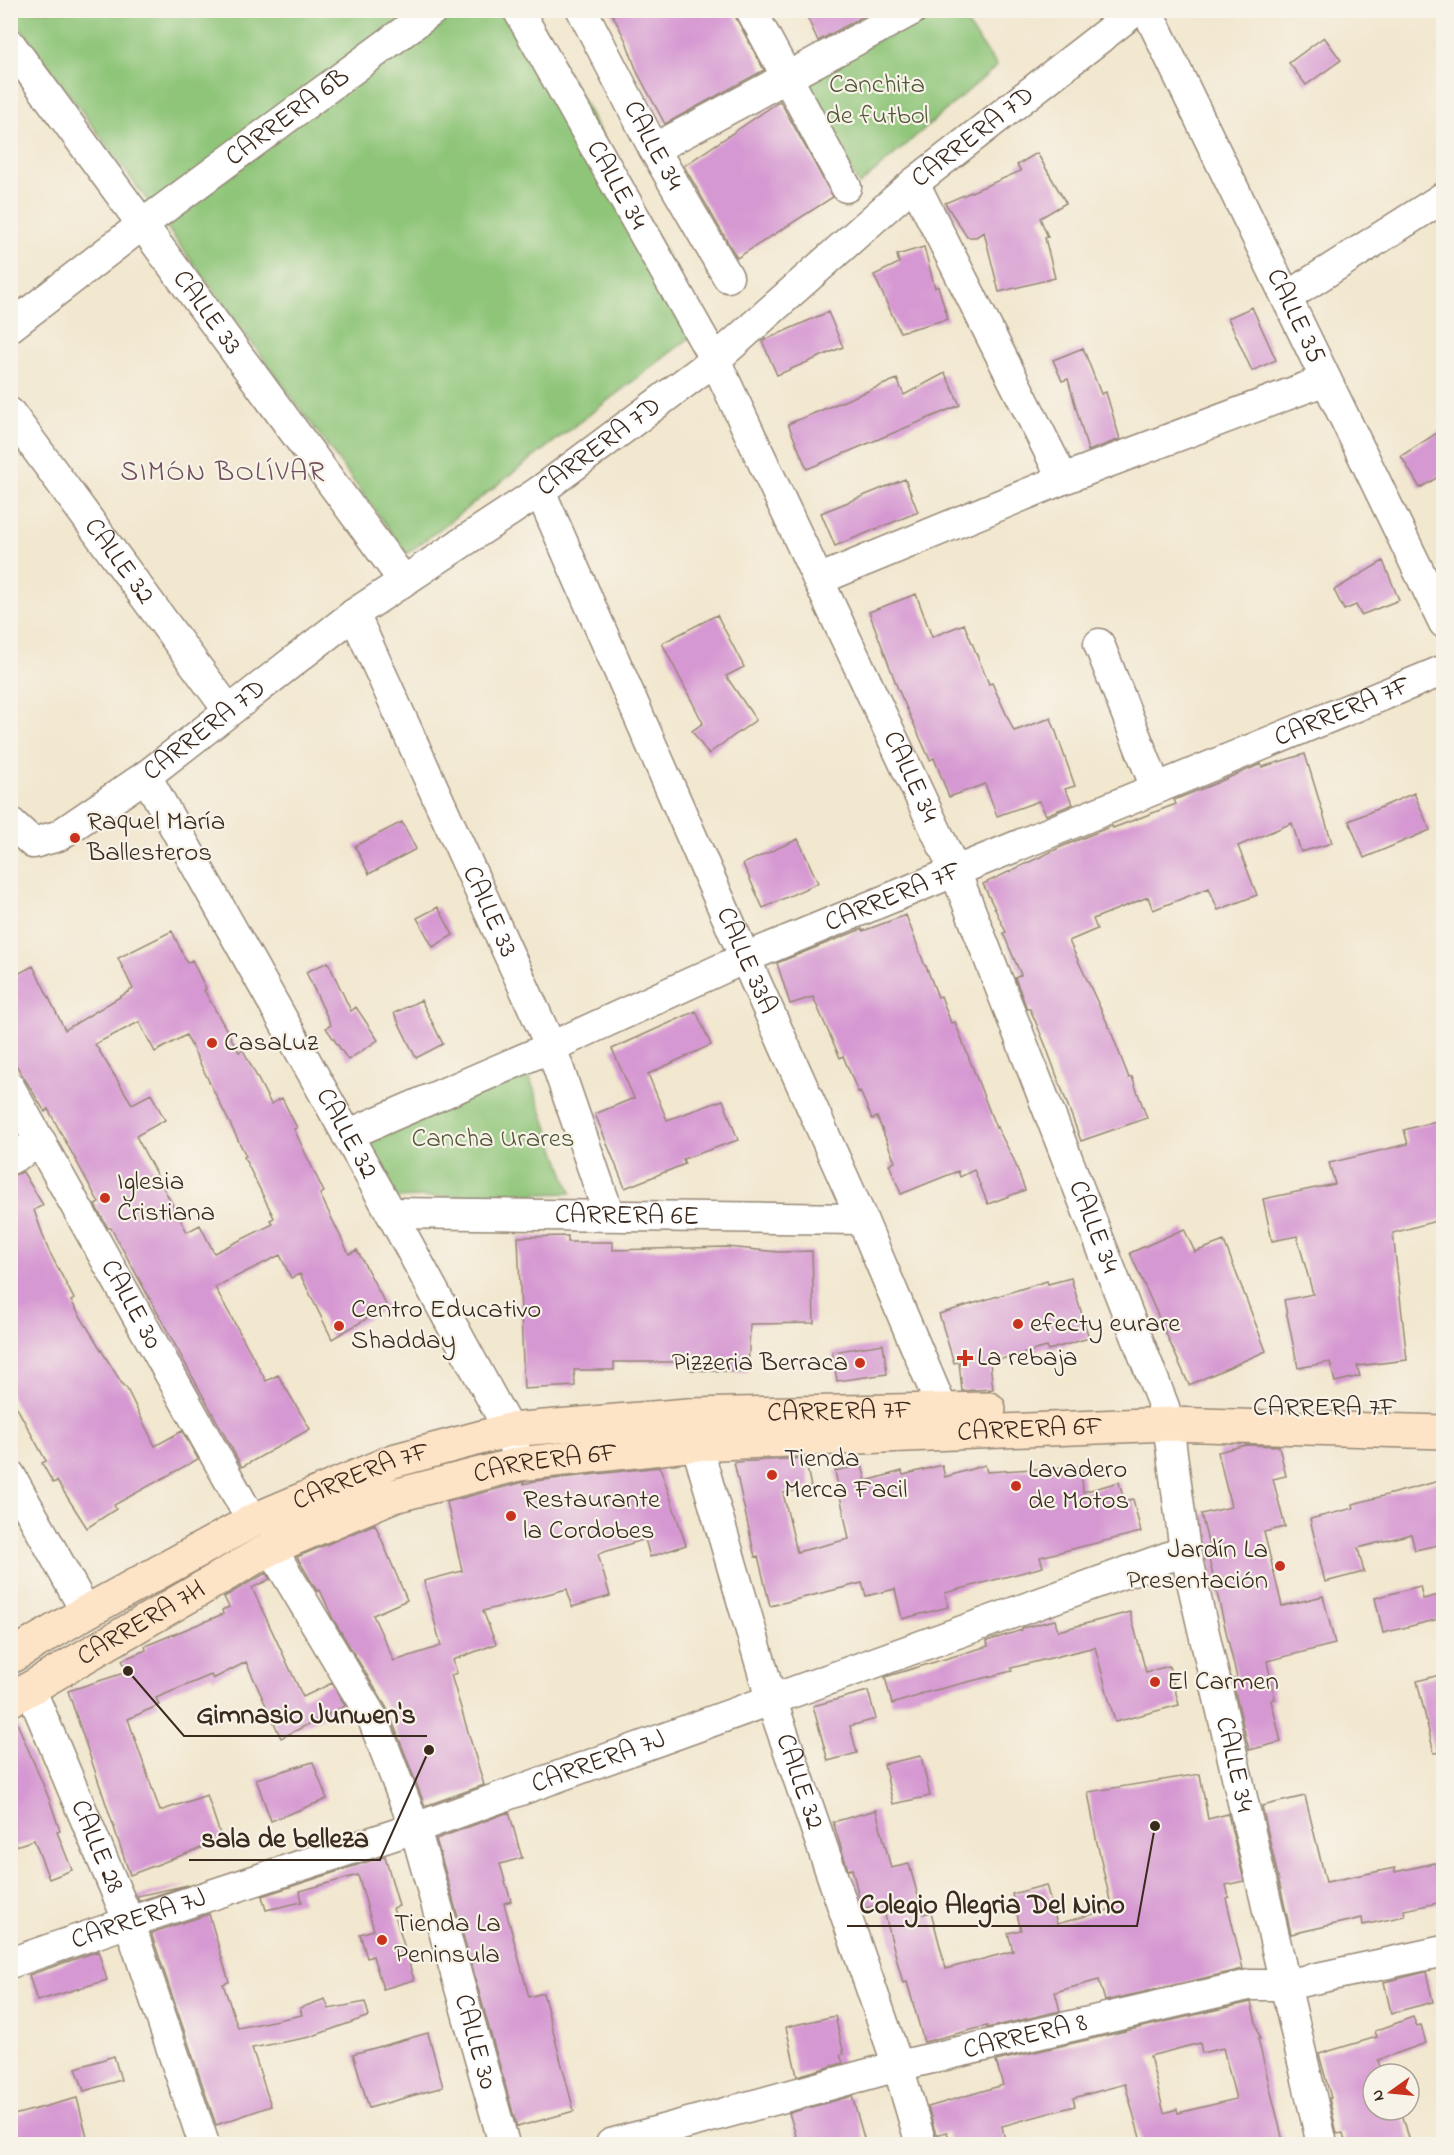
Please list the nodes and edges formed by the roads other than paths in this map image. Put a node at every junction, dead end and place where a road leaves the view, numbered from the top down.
1 (434, 10) edge
2 (518, 10) edge
3 (582, 10) edge
4 (751, 10) edge
5 (912, 10) edge
6 (1136, 10) edge
7 (1147, 10) edge
8 (10, 44) edge
9 (787, 77) junction
10 (654, 149) junction
11 (914, 183) junction
12 (846, 187) dead end
13 (1443, 196) edge
14 (143, 224) junction
15 (728, 277) dead end
16 (1287, 297) junction
17 (10, 327) edge
18 (716, 360) junction
19 (1326, 380) junction
20 (10, 413) edge
21 (1063, 479) junction
22 (540, 490) junction
23 (403, 580) junction
24 (818, 580) junction
25 (354, 614) junction
26 (1443, 623) edge
27 (1099, 644) dead end
28 (1443, 670) edge
29 (229, 711) junction
30 (146, 776) junction
31 (1156, 788) junction
32 (10, 822) edge
33 (955, 871) junction
34 (745, 958) junction
35 (551, 1047) junction
36 (10, 1088) edge
37 (346, 1135) junction
38 (41, 1142) junction
39 (10, 1159) edge
40 (390, 1213) junction
41 (609, 1215) junction
42 (862, 1219) junction
43 (1443, 1408) edge
44 (1166, 1416) junction
45 (948, 1421) junction
46 (509, 1430) junction
47 (692, 1430) junction
48 (1443, 1432) edge
49 (519, 1464) junction
50 (10, 1475) edge
51 (252, 1521) junction
52 (271, 1548) junction
53 (1185, 1551) junction
54 (86, 1612) junction
55 (10, 1657) edge
56 (20, 1694) edge
57 (771, 1699) junction
58 (415, 1828) junction
59 (129, 1922) junction
60 (1443, 1951) edge
61 (10, 1964) edge
62 (1285, 1985) junction
63 (898, 2066) junction
64 (204, 2145) edge
65 (504, 2145) edge
66 (611, 2145) edge
67 (921, 2145) edge
68 (1322, 2145) edge

1 - 14 street, CARRERA 6B
2 - 18 street, CALLE 34
3 - 10 street, CALLE 34
4 - 9 street
5 - 9 street
6 - 11 street, CARRERA 7D
7 - 16 street, CALLE 35
8 - 14 street, CALLE 33
9 - 10 street
9 - 12 street
10 - 15 street, CALLE 34
11 - 18 street, CARRERA 7D
11 - 21 street
13 - 16 street
14 - 17 street
14 - 23 street, CALLE 33
16 - 19 street, CALLE 35
18 - 22 street, CARRERA 7D
18 - 24 street, CALLE 34
19 - 21 street
19 - 26 street, CALLE 35
20 - 29 street, CALLE 32
21 - 24 street
22 - 23 street, CARRERA 7D
22 - 34 street, CALLE 33A
23 - 25 street, CARRERA 7D
24 - 33 street, CALLE 34
25 - 29 street, CARRERA 7D
25 - 35 street, CALLE 33
27 - 31 street
28 - 31 street, CARRERA 7F
29 - 30 street, CARRERA 7D
30 - 32 street, CARRERA 7D
30 - 37 street, CALLE 32
31 - 33 street, CARRERA 7F
33 - 34 street, CARRERA 7F
33 - 44 street, CALLE 34
34 - 35 street, CARRERA 7F
34 - 42 street, CALLE 33A
35 - 37 street, CARRERA 7F
35 - 41 street, CALLE 33
36 - 38 street, CALLE 30
37 - 40 street, CALLE 32
38 - 39 street
38 - 51 street, CALLE 30
40 - 41 street, CARRERA 6E
40 - 46 street, CALLE 32
41 - 42 street, CARRERA 6E
42 - 45 street, CALLE 33A
43 - 44 street, CARRERA 7F
44 - 45 street, CARRERA 7F
44 - 48 street
44 - 53 street, CALLE 34
45 - 47 street, CARRERA 7F
46 - 47 street, CARRERA 7F
46 - 49 street, CALLE 32
46 - 51 street, CARRERA 7F
47 - 49 street, CARRERA 6F
47 - 57 street, CALLE 32
49 - 52 street, CARRERA 6F
50 - 54 street
51 - 54 street, CARRERA 7H
52 - 56 street, CARRERA 7H
52 - 58 street, CALLE 30
53 - 57 street, CARRERA 7J
53 - 62 street, CALLE 34
54 - 55 street, CARRERA 7H
56 - 59 street, CALLE 28
57 - 58 street, CARRERA 7J
57 - 63 street, CALLE 32
58 - 59 street, CARRERA 7J
58 - 65 street, CALLE 30
59 - 61 street, CARRERA 7J
59 - 64 street, CALLE 28
60 - 62 street, CARRERA 8
62 - 63 street, CARRERA 8
62 - 68 street, CALLE 34
63 - 66 street, CARRERA 8
63 - 67 street, CALLE 32

